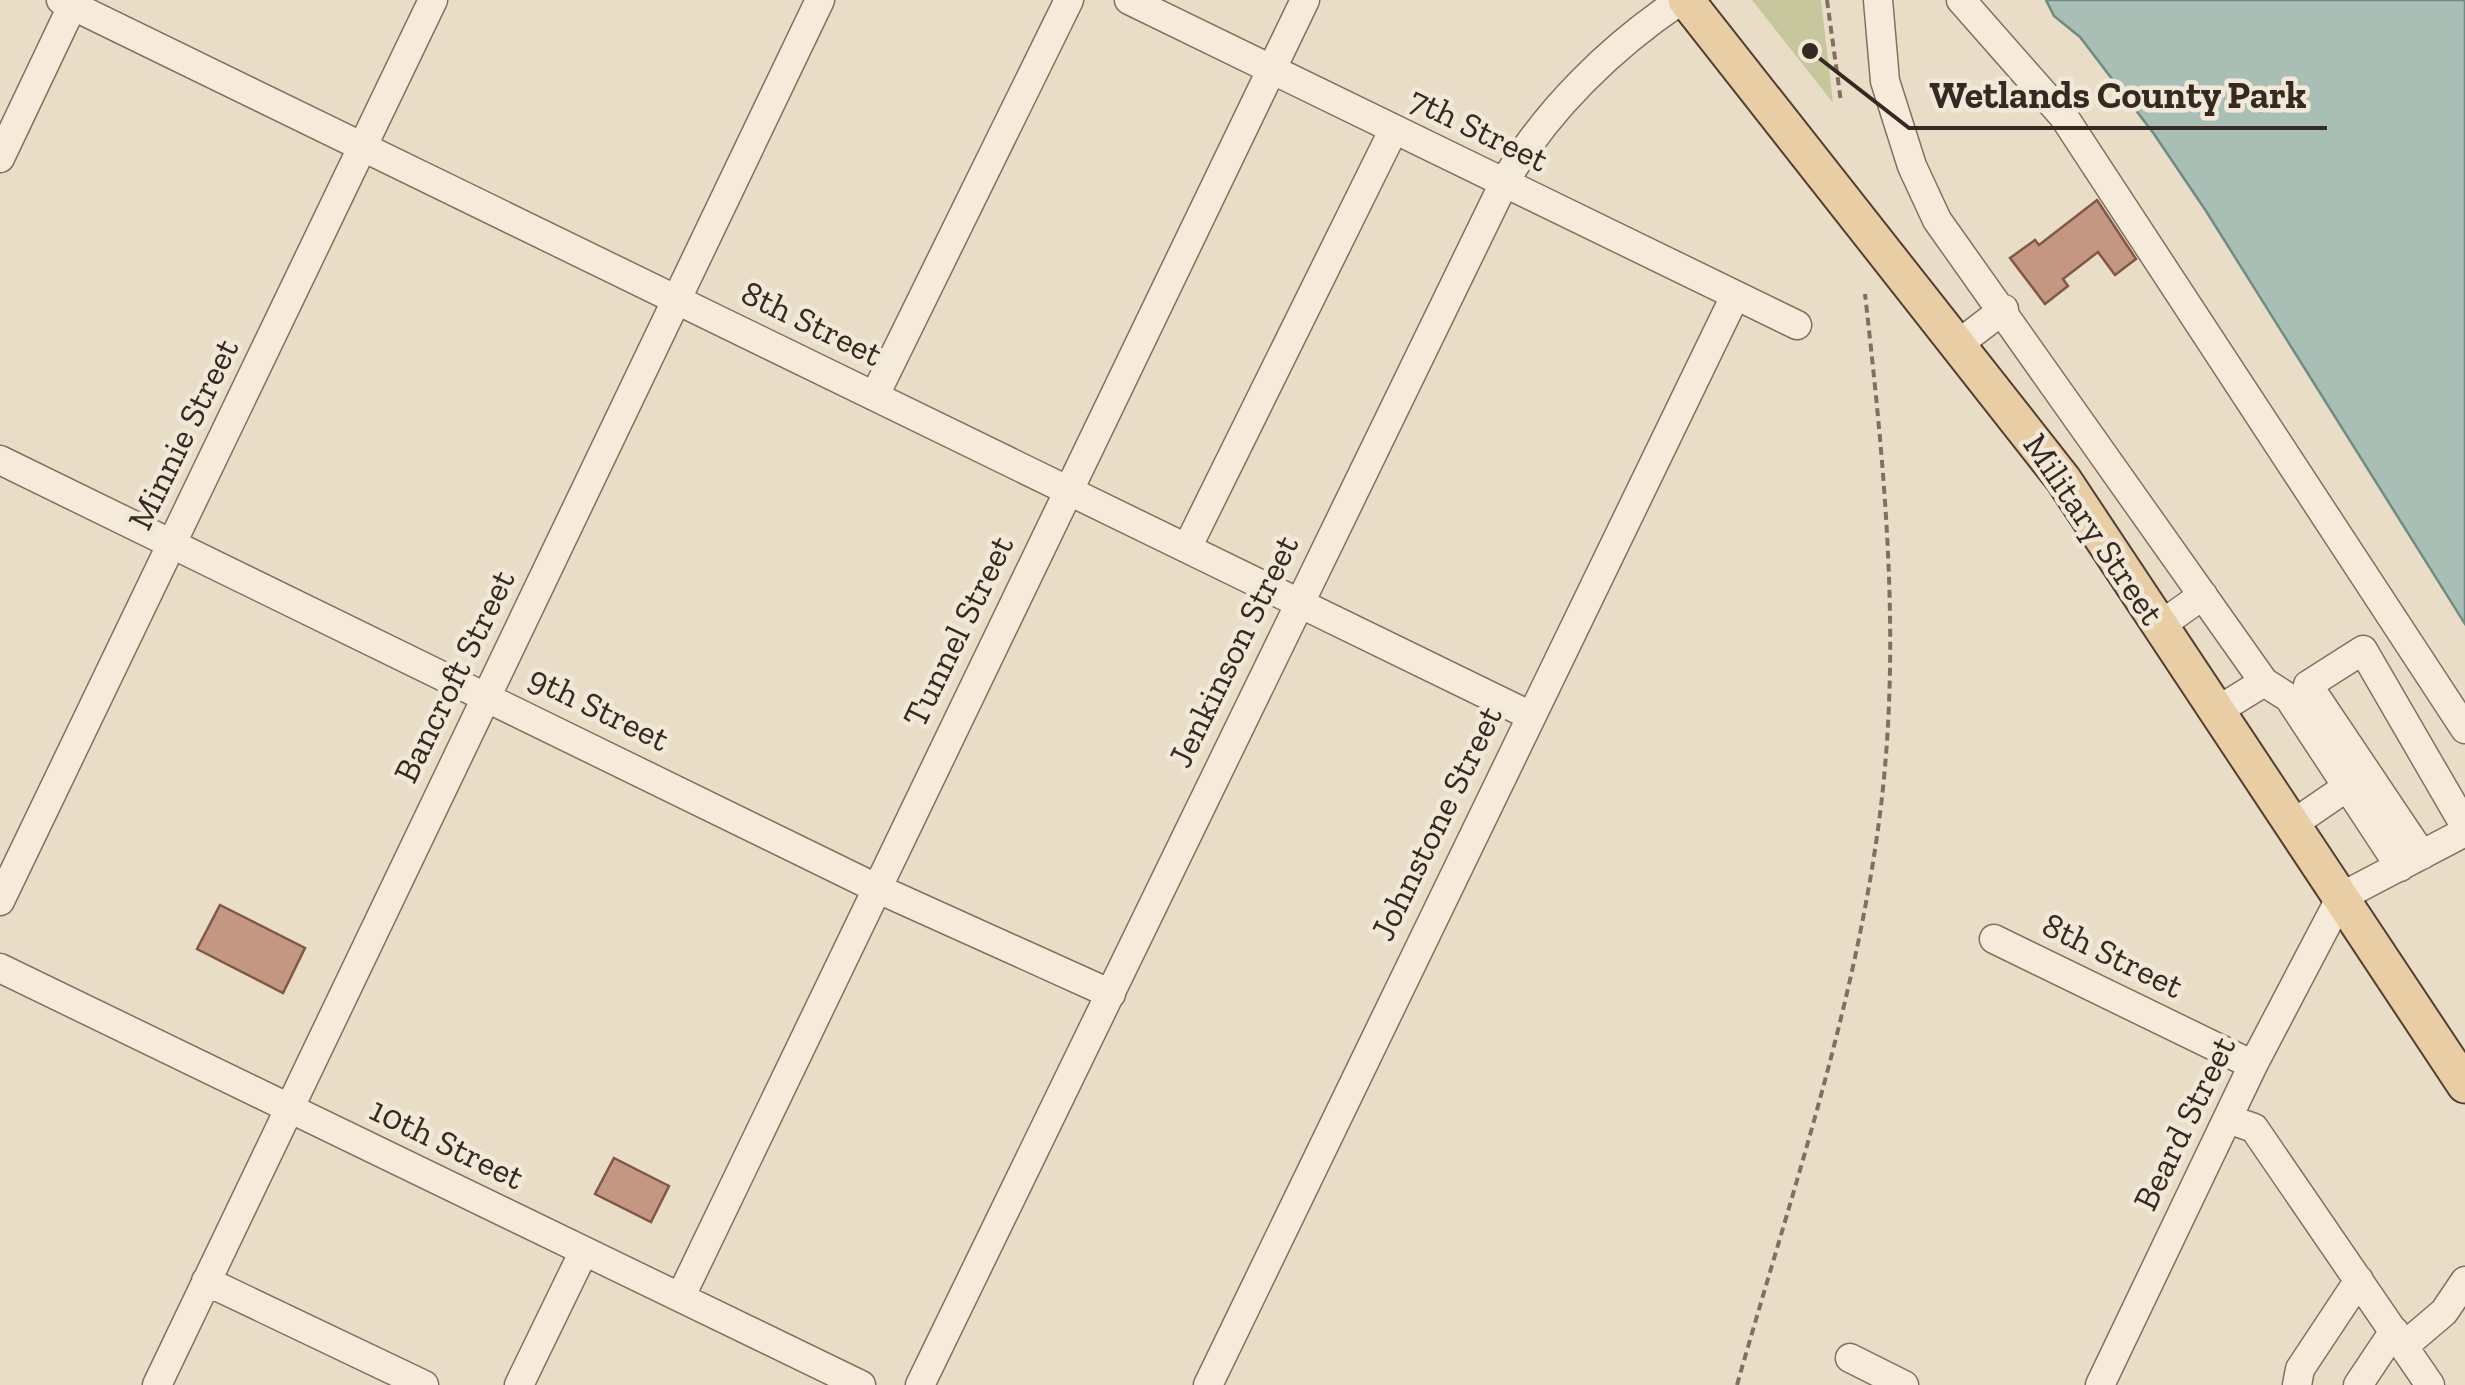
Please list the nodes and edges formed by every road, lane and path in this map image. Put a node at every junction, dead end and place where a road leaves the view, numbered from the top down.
1 (434, 0) edge
2 (820, 0) edge
3 (1068, 0) edge
4 (1129, 0) edge
5 (1304, 0) edge
6 (1683, 0) edge
7 (1828, 0) edge
8 (1878, 0) edge
9 (1961, 0) edge
10 (70, 2) edge
11 (1271, 69) junction
12 (1841, 102) dead end
13 (1394, 129) junction
14 (362, 146) junction
15 (0, 158) edge
16 (1504, 183) junction
17 (1866, 294) dead end
18 (1735, 296) junction
19 (675, 298) junction
20 (2004, 309) junction
21 (1797, 325) dead end
22 (1956, 346) junction
23 (875, 395) junction
24 (2100, 448) junction
25 (0, 460) edge
26 (2063, 479) junction
27 (1069, 489) junction
28 (172, 543) junction
29 (1187, 548) junction
30 (2204, 595) junction
31 (1297, 602) junction
32 (2161, 626) junction
33 (2264, 682) junction
34 (486, 694) junction
35 (2217, 710) junction
36 (1530, 714) junction
37 (2465, 729) edge
38 (2347, 787) junction
39 (2292, 824) junction
40 (2465, 829) edge
41 (2411, 861) junction
42 (874, 887) junction
43 (2341, 897) junction
44 (0, 901) edge
45 (1994, 940) dead end
46 (0, 968) edge
47 (1111, 994) junction
48 (2253, 1065) junction
49 (2465, 1085) edge
50 (288, 1108) junction
51 (2228, 1118) junction
52 (584, 1250) junction
53 (2359, 1280) junction
54 (2465, 1281) edge
55 (206, 1282) junction
56 (681, 1296) junction
57 (2399, 1339) junction
58 (1850, 1358) dead end
59 (157, 1385) edge
60 (424, 1385) edge
61 (520, 1385) edge
62 (861, 1385) edge
63 (920, 1385) edge
64 (1208, 1385) edge
65 (1737, 1385) edge
66 (1904, 1385) edge
67 (2100, 1385) edge
68 (2297, 1385) edge
69 (2358, 1385) edge
70 (2430, 1385) edge

1 - 14 street, Minnie Street
2 - 19 street, Bancroft Street
3 - 23 street
4 - 11 street, 7th Street
5 - 11 street, Tunnel Street
6 - 16 street, Jenkinson Street
6 - 22 main road, Military Street
7 - 12 path
8 - 20 street
9 - 37 street
10 - 14 street, 8th Street
10 - 15 street
11 - 13 street, 7th Street
11 - 27 street, Tunnel Street
13 - 16 street, 7th Street
13 - 29 street
14 - 19 street, 8th Street
14 - 28 street, Minnie Street
16 - 18 street, 7th Street
16 - 31 street, Jenkinson Street
17 - 65 path
18 - 21 street, 7th Street
18 - 36 street, Johnstone Street
19 - 23 street, 8th Street
19 - 34 street, Bancroft Street
20 - 22 street
20 - 24 street
22 - 26 main road, Military Street
23 - 27 street, 8th Street
24 - 26 street
24 - 30 street
25 - 28 street, 9th Street
26 - 32 main road, Military Street
27 - 29 street, 8th Street
27 - 42 street, Tunnel Street
28 - 34 street, 9th Street
28 - 44 street, Minnie Street
29 - 31 street, 8th Street
30 - 32 street
30 - 33 street
31 - 36 street, 8th Street
31 - 47 street, Jenkinson Street
32 - 35 main road, Military Street
33 - 35 street
33 - 38 street
34 - 42 street, 9th Street
34 - 50 street, Bancroft Street
35 - 39 main road, Military Street
36 - 64 street, Johnstone Street
38 - 39 street
38 - 41 street
39 - 43 main road, Military Street
40 - 41 street
40 - 41 street
41 - 43 street
42 - 47 street, 9th Street
42 - 56 street, Tunnel Street
43 - 48 street, Beard Street
43 - 49 main road, Military Street
45 - 48 street, 8th Street
46 - 50 street, 10th Street
47 - 63 street, Jenkinson Street
48 - 51 street, Beard Street
50 - 52 street, 10th Street
50 - 55 street, Bancroft Street
51 - 53 street
51 - 67 street, Beard Street
52 - 56 street, 10th Street
52 - 61 street
53 - 57 street
53 - 68 street
54 - 57 street
55 - 59 street, Bancroft Street
55 - 60 street
56 - 62 street, 10th Street
57 - 69 street
57 - 70 street
58 - 66 street

